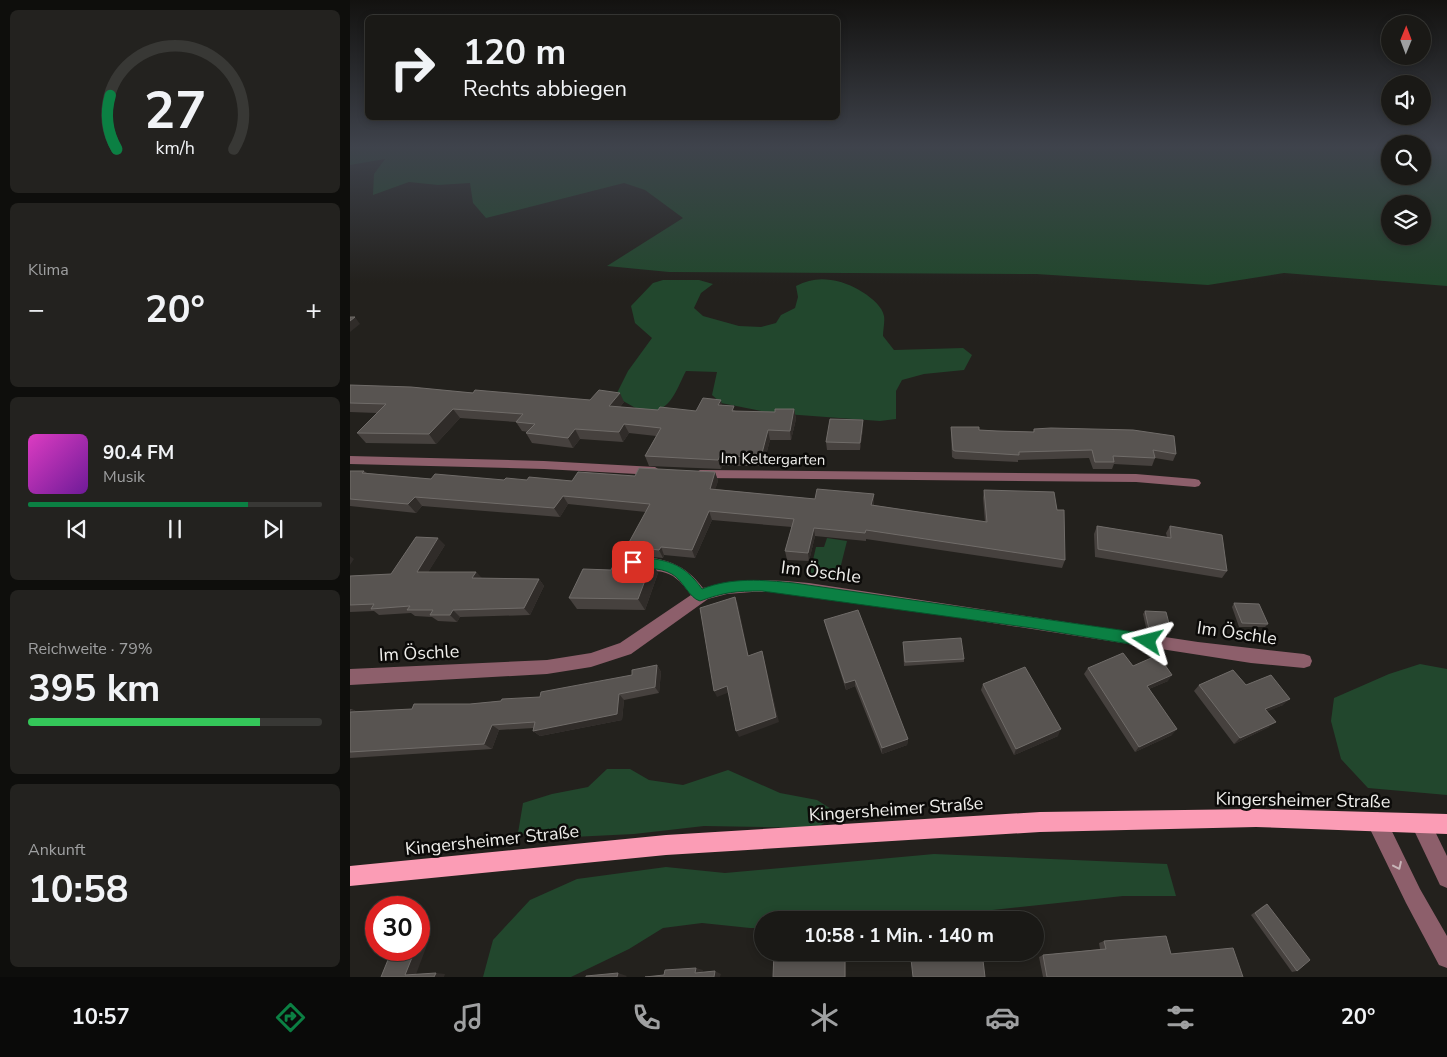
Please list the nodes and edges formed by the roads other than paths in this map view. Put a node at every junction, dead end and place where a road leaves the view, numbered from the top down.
1 (350, 460) edge
2 (666, 472) edge
3 (689, 474) edge
4 (1195, 483) dead end
5 (633, 562) edge
6 (700, 596) junction
7 (1304, 661) dead end
8 (350, 677) edge
9 (1377, 822) junction
10 (1421, 824) junction
11 (1447, 824) edge
12 (350, 876) edge
13 (1447, 878) edge
14 (1447, 957) edge

1 - 2 street
3 - 4 street, Im Keltergarten
5 - 6 street
6 - 7 street, Im Öschle
6 - 8 street, Im Öschle
9 - 10 main road, Kingersheimer Straße
9 - 12 main road, Kingersheimer Straße
9 -> 14 street
10 - 11 main road, Kingersheimer Straße
10 - 13 street

